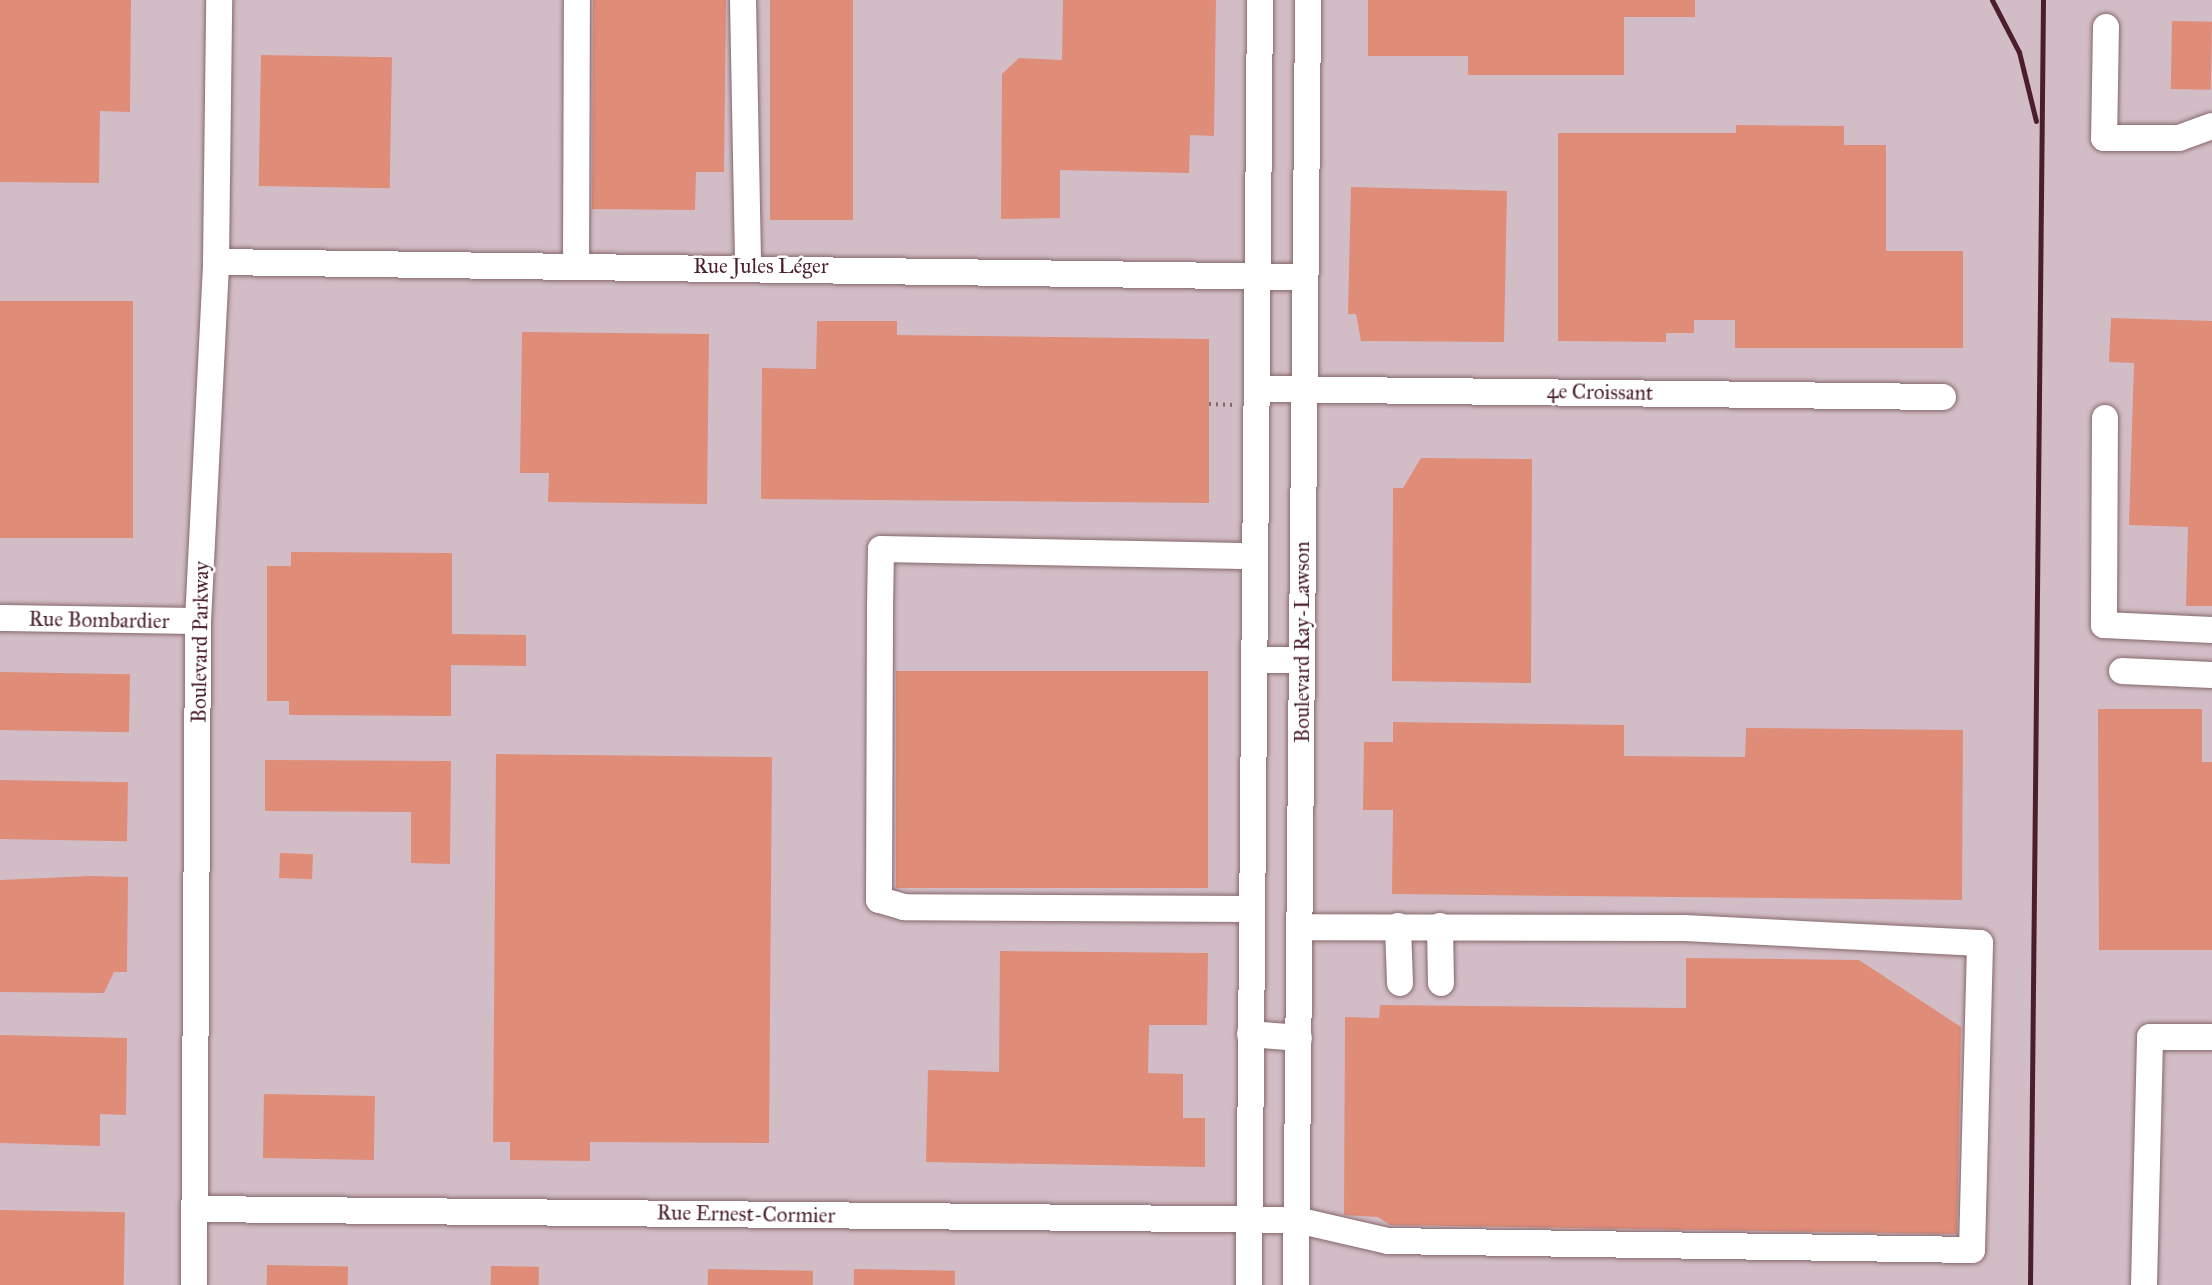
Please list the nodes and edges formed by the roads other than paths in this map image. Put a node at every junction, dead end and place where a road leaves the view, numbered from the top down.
1 (219, 0) edge
2 (577, 0) edge
3 (743, 0) edge
4 (1260, 0) edge
5 (1308, 0) edge
6 (2106, 27) dead end
7 (2212, 126) edge
8 (216, 262) junction
9 (748, 265) junction
10 (576, 267) junction
11 (1257, 276) junction
12 (1305, 277) junction
13 (1258, 389) junction
14 (1304, 390) junction
15 (1943, 397) dead end
16 (2105, 418) dead end
17 (1255, 556) junction
18 (0, 618) edge
19 (198, 621) junction
20 (2212, 630) edge
21 (1254, 660) junction
22 (1302, 660) junction
23 (2122, 671) dead end
24 (2212, 675) edge
25 (1250, 909) junction
26 (1398, 926) junction
27 (1440, 926) junction
28 (1301, 928) junction
29 (1400, 983) dead end
30 (1441, 984) dead end
31 (1250, 1034) junction
32 (2212, 1037) edge
33 (1299, 1038) junction
34 (195, 1209) junction
35 (1250, 1219) junction
36 (1297, 1220) junction
37 (194, 1285) edge
38 (1249, 1285) edge
39 (1296, 1285) edge
40 (2144, 1285) edge

1 - 8 street, Boulevard Parkway
2 - 10 street
3 - 9 street
4 - 11 street
5 - 12 street, Boulevard Ray-Lawson
6 - 7 street
8 - 10 street, Rue Jules Léger
8 - 19 street, Boulevard Parkway
9 - 10 street, Rue Jules Léger
9 - 11 street, Rue Jules Léger
11 - 12 street, Rue Jules Léger
11 - 13 street
12 - 14 street, Boulevard Ray-Lawson
13 - 14 street, 4e Croissant
13 - 17 street
14 - 15 street, 4e Croissant
14 - 22 street, Boulevard Ray-Lawson
16 - 20 street
17 - 21 street
17 - 25 street
18 - 19 street, Rue Bombardier
19 - 34 street, Boulevard Parkway
21 - 22 street
21 - 25 street
22 - 28 street, Boulevard Ray-Lawson
23 - 24 street
25 - 31 street
26 - 27 street
26 - 28 street
26 - 29 street
27 - 30 street
27 - 36 street, Rue Ernest-Cormier
28 - 33 street, Boulevard Ray-Lawson
31 - 33 street
31 - 35 street
32 - 40 street
33 - 36 street, Boulevard Ray-Lawson
34 - 35 street, Rue Ernest-Cormier
34 - 37 street, Boulevard Parkway
35 - 36 street, Rue Ernest-Cormier
35 - 38 street
36 - 39 street, Boulevard Ray-Lawson

